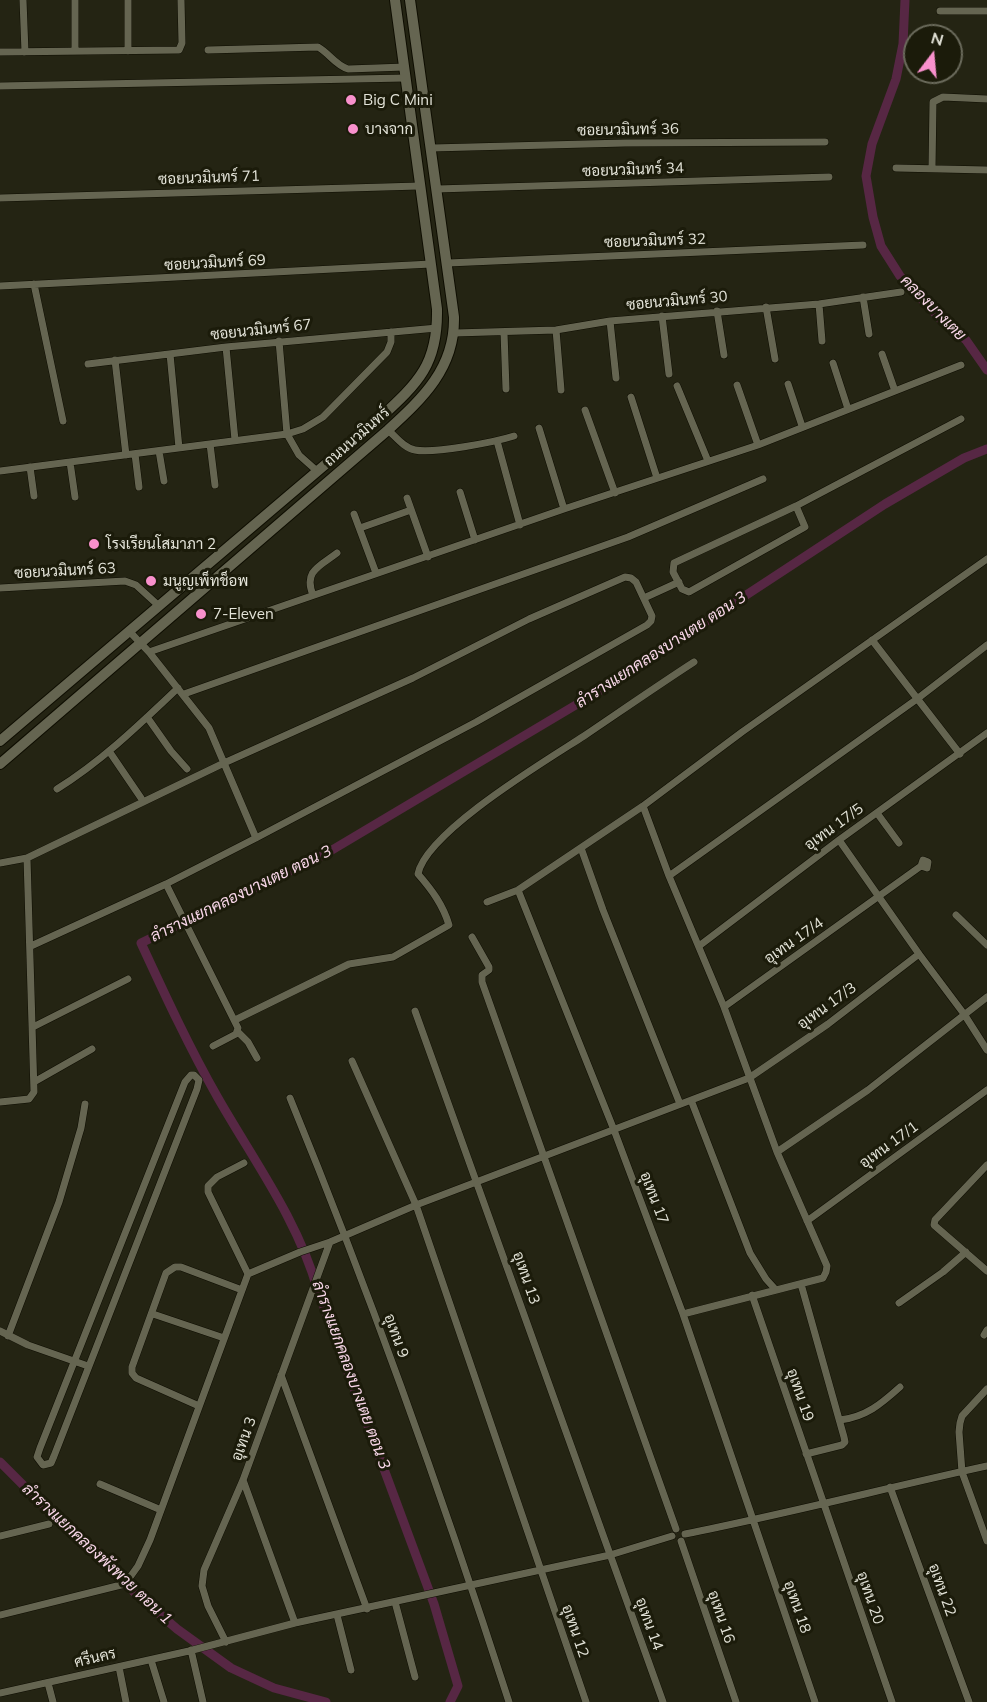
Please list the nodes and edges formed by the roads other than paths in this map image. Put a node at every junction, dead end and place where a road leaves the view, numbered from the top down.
1 (23, 0) edge
2 (75, 0) edge
3 (128, 0) edge
4 (181, 0) edge
5 (395, 0) edge
6 (410, 0) edge
7 (940, 11) dead end
8 (987, 11) edge
9 (208, 50) dead end
10 (75, 51) junction
11 (128, 51) junction
12 (0, 52) edge
13 (25, 52) junction
14 (405, 73) junction
15 (0, 86) edge
16 (987, 99) edge
17 (825, 142) dead end
18 (432, 148) junction
19 (896, 168) dead end
20 (932, 168) junction
21 (987, 170) edge
22 (830, 177) dead end
23 (419, 186) junction
24 (437, 189) junction
25 (0, 198) edge
26 (863, 245) dead end
27 (448, 263) junction
28 (431, 264) junction
29 (33, 284) junction
30 (0, 286) edge
31 (901, 292) dead end
32 (863, 297) junction
33 (819, 304) junction
34 (766, 307) junction
35 (717, 311) junction
36 (662, 316) junction
37 (610, 321) junction
38 (437, 328) junction
39 (556, 330) junction
40 (391, 332) junction
41 (504, 332) junction
42 (454, 333) junction
43 (869, 334) dead end
44 (279, 341) junction
45 (822, 341) dead end
46 (226, 347) junction
47 (170, 354) junction
48 (882, 354) dead end
49 (724, 355) dead end
50 (775, 359) dead end
51 (116, 360) junction
52 (833, 363) dead end
53 (88, 364) dead end
54 (961, 365) dead end
55 (669, 374) dead end
56 (616, 378) dead end
57 (788, 384) dead end
58 (737, 385) dead end
59 (677, 386) dead end
60 (507, 389) dead end
61 (561, 390) dead end
62 (895, 391) junction
63 (631, 397) dead end
64 (848, 409) junction
65 (585, 410) dead end
66 (961, 419) dead end
67 (63, 421) dead end
68 (802, 426) junction
69 (539, 429) dead end
70 (388, 430) junction
71 (287, 434) junction
72 (514, 436) dead end
73 (235, 440) junction
74 (497, 441) junction
75 (210, 444) junction
76 (758, 445) junction
77 (180, 448) junction
78 (159, 451) junction
79 (135, 454) junction
80 (126, 455) junction
81 (708, 461) junction
82 (70, 462) junction
83 (30, 467) junction
84 (0, 471) edge
85 (316, 471) junction
86 (657, 478) junction
87 (763, 479) dead end
88 (164, 481) dead end
89 (215, 485) dead end
90 (139, 487) dead end
91 (460, 492) dead end
92 (615, 493) junction
93 (34, 496) dead end
94 (75, 497) dead end
95 (407, 498) dead end
96 (796, 506) junction
97 (564, 509) junction
98 (411, 510) junction
99 (354, 514) dead end
100 (520, 525) junction
101 (360, 528) junction
102 (475, 540) junction
103 (338, 553) dead end
104 (429, 556) junction
105 (987, 559) edge
106 (376, 573) junction
107 (679, 582) junction
108 (0, 588) edge
109 (313, 595) junction
110 (644, 598) junction
111 (159, 606) junction
112 (129, 631) junction
113 (872, 639) junction
114 (140, 643) junction
115 (987, 645) edge
116 (149, 652) junction
117 (694, 662) dead end
118 (178, 688) junction
119 (184, 694) junction
120 (917, 699) junction
121 (147, 717) junction
122 (987, 733) edge
123 (0, 741) edge
124 (109, 751) junction
125 (960, 754) junction
126 (224, 763) junction
127 (0, 764) edge
128 (187, 769) dead end
129 (57, 789) dead end
130 (141, 798) dead end
131 (643, 806) junction
132 (877, 813) junction
133 (256, 838) junction
134 (839, 840) junction
135 (899, 843) dead end
136 (581, 848) junction
137 (27, 858) junction
138 (0, 863) edge
139 (921, 866) dead end
140 (669, 876) junction
141 (166, 884) junction
142 (518, 890) junction
143 (879, 897) junction
144 (487, 902) dead end
145 (956, 915) dead end
146 (472, 937) dead end
147 (987, 945) edge
148 (31, 946) junction
149 (699, 946) junction
150 (918, 954) junction
151 (128, 979) dead end
152 (987, 997) edge
153 (724, 1007) junction
154 (415, 1011) dead end
155 (964, 1014) junction
156 (235, 1020) junction
157 (33, 1027) junction
158 (238, 1032) junction
159 (213, 1046) dead end
160 (92, 1049) dead end
161 (987, 1050) edge
162 (257, 1058) dead end
163 (352, 1061) dead end
164 (749, 1078) junction
165 (34, 1082) junction
166 (987, 1090) edge
167 (290, 1098) dead end
168 (691, 1100) junction
169 (0, 1102) edge
170 (84, 1104) dead end
171 (680, 1104) junction
172 (614, 1130) junction
173 (777, 1152) junction
174 (545, 1157) junction
175 (244, 1163) dead end
176 (987, 1165) edge
177 (478, 1183) junction
178 (416, 1205) junction
179 (807, 1221) junction
180 (346, 1236) junction
181 (330, 1242) junction
182 (966, 1252) junction
183 (987, 1270) edge
184 (248, 1274) junction
185 (801, 1284) junction
186 (775, 1289) junction
187 (242, 1290) junction
188 (752, 1295) junction
189 (898, 1303) dead end
190 (153, 1314) junction
191 (683, 1314) junction
192 (0, 1331) edge
193 (8, 1336) junction
194 (224, 1338) junction
195 (74, 1361) junction
196 (88, 1366) junction
197 (281, 1375) junction
198 (900, 1387) dead end
199 (987, 1389) edge
200 (199, 1406) junction
201 (840, 1420) junction
202 (806, 1454) junction
203 (987, 1466) edge
204 (962, 1472) junction
205 (243, 1480) junction
206 (100, 1484) dead end
207 (890, 1487) junction
208 (823, 1503) junction
209 (161, 1509) junction
210 (754, 1520) junction
211 (49, 1524) dead end
212 (674, 1533) junction
213 (0, 1536) edge
214 (683, 1538) junction
215 (987, 1541) edge
216 (610, 1555) junction
217 (539, 1570) junction
218 (471, 1585) junction
219 (395, 1602) junction
220 (367, 1609) junction
221 (0, 1615) edge
222 (338, 1615) junction
223 (295, 1623) junction
224 (225, 1642) junction
225 (194, 1650) junction
226 (151, 1660) junction
227 (119, 1667) junction
228 (351, 1670) dead end
229 (415, 1677) dead end
230 (48, 1683) junction
231 (0, 1694) edge
232 (53, 1702) edge
233 (126, 1702) edge
234 (164, 1702) edge
235 (203, 1702) edge
236 (509, 1702) edge
237 (586, 1702) edge
238 (663, 1702) edge
239 (736, 1702) edge
240 (815, 1702) edge
241 (892, 1702) edge
242 (969, 1702) edge

1 - 13 street
2 - 10 street
3 - 11 street
4 - 11 street
5 - 14 main road, ถนนนวมินทร์
6 - 18 main road, ถนนนวมินทร์
7 - 8 street
9 - 14 street
10 - 11 street
10 - 13 street
12 - 13 street
14 - 15 street
14 - 23 main road, ถนนนวมินทร์
16 - 20 street
17 - 18 street, ซอยนวมินทร์ 36
18 - 24 main road, ถนนนวมินทร์
19 - 20 street
20 - 21 street
22 - 24 street, ซอยนวมินทร์ 34
23 - 25 street, ซอยนวมินทร์ 71
23 - 28 main road, ถนนนวมินทร์
24 - 27 main road, ถนนนวมินทร์
26 - 27 street, ซอยนวมินทร์ 32
27 - 42 main road, ถนนนวมินทร์
28 - 29 street, ซอยนวมินทร์ 69
28 - 38 main road, ถนนนวมินทร์
29 - 30 street, ซอยนวมินทร์ 69
29 - 67 street
31 - 32 street, ซอยนวมินทร์ 30
32 - 33 street, ซอยนวมินทร์ 30
32 - 43 street
33 - 34 street, ซอยนวมินทร์ 30
33 - 45 street
34 - 35 street, ซอยนวมินทร์ 30
34 - 50 street
35 - 36 street, ซอยนวมินทร์ 30
35 - 49 street
36 - 37 street, ซอยนวมินทร์ 30
36 - 55 street
37 - 39 street, ซอยนวมินทร์ 30
37 - 56 street
38 - 40 street, ซอยนวมินทร์ 67
38 - 85 main road, ถนนนวมินทร์
39 - 41 street, ซอยนวมินทร์ 30
39 - 61 street
40 - 44 street, ซอยนวมินทร์ 67
40 - 71 street
41 - 42 street, ซอยนวมินทร์ 30
41 - 60 street
42 - 70 main road, ถนนนวมินทร์
44 - 46 street, ซอยนวมินทร์ 67
44 - 71 street
46 - 47 street, ซอยนวมินทร์ 67
46 - 73 street
47 - 51 street, ซอยนวมินทร์ 67
47 - 77 street
48 - 62 street
51 - 53 street, ซอยนวมินทร์ 67
51 - 80 street
52 - 64 street
54 - 62 street
57 - 68 street
58 - 76 street
59 - 81 street
62 - 64 street
63 - 86 street
64 - 68 street
65 - 92 street
66 - 96 street
68 - 76 street
69 - 97 street
70 - 74 street
70 - 114 main road, ถนนนวมินทร์
71 - 73 street
71 - 85 street
72 - 74 street
73 - 75 street
74 - 100 street
75 - 77 street
75 - 89 street
76 - 81 street
77 - 78 street
78 - 79 street
78 - 88 street
79 - 80 street
79 - 90 street
80 - 82 street
81 - 86 street
82 - 83 street
82 - 94 street
83 - 84 street
83 - 93 street
85 - 111 main road, ถนนนวมินทร์
86 - 92 street
87 - 119 street
91 - 102 street
92 - 97 street
95 - 98 street
96 - 107 street
96 - 107 street
97 - 100 street
98 - 101 street
98 - 104 street
99 - 101 street
100 - 102 street
101 - 106 street
102 - 104 street
103 - 109 street
104 - 106 street
105 - 113 street
106 - 109 street
107 - 110 street
108 - 111 street, ซอยนวมินทร์ 63
109 - 116 street
110 - 126 street
110 - 133 street
111 - 112 main road, ถนนนวมินทร์
112 - 114 street
112 - 123 main road, ถนนนวมินทร์
113 - 120 street
113 - 131 street
114 - 116 street
114 - 127 main road, ถนนนวมินทร์
115 - 120 street
116 - 118 street
117 - 156 street
118 - 119 street
118 - 121 street
119 - 126 street
120 - 125 street
120 - 140 street
121 - 124 street
121 - 128 street
122 - 125 street, อุเทน 17/5
124 - 129 street
124 - 130 street
125 - 132 street, อุเทน 17/5
126 - 133 street
126 - 137 street
131 - 136 street
131 - 140 street
132 - 134 street, อุเทน 17/5
132 - 135 street
133 - 141 street
134 - 143 street
134 - 149 street, อุเทน 17/5
136 - 142 street
136 - 171 street
137 - 138 street
137 - 148 street
139 - 143 street, อุเทน 17/4
140 - 149 street
141 - 148 street
141 - 156 street
142 - 144 street
142 - 172 street, อุเทน 17
143 - 150 street
143 - 153 street, อุเทน 17/4
145 - 147 street
146 - 174 street
148 - 157 street
149 - 153 street
150 - 155 street
150 - 164 street, อุเทน 17/3
151 - 157 street
152 - 155 street
153 - 164 street
154 - 177 street, อุเทน 13
155 - 161 street
155 - 173 street
156 - 158 street
157 - 165 street
158 - 159 street
158 - 162 street
160 - 165 street
163 - 178 street, อุเทน 12
164 - 168 street, อุเทน 17/3
164 - 173 street
165 - 169 street
166 - 179 street, อุเทน 17/1
167 - 180 street, อุเทน 9
168 - 171 street, อุเทน 17/3
168 - 186 street
170 - 193 street
171 - 172 street, อุเทน 17/3
172 - 174 street, อุเทน 17/3
172 - 191 street, อุเทน 17
173 - 179 street
174 - 177 street, อุเทน 17/3
174 - 212 street
175 - 184 street
176 - 182 street
177 - 178 street, อุเทน 17/3
177 - 216 street, อุเทน 13
178 - 180 street, อุเทน 17/3
178 - 217 street, อุเทน 12
179 - 185 street
180 - 181 street, อุเทน 17/3
180 - 218 street, อุเทน 9
181 - 184 street, อุเทน 17/3
181 - 197 street, อุเทน 3
182 - 183 street
182 - 189 street
184 - 187 street
185 - 186 street
185 - 201 street
186 - 188 street
187 - 190 street
187 - 194 street
188 - 191 street
188 - 202 street, อุเทน 19
190 - 194 street
190 - 200 street
191 - 210 street, อุเทน 17
192 - 193 street
193 - 195 street
194 - 200 street
195 - 196 street
195 - 196 street
195 - 196 street
197 - 205 street, อุเทน 3
197 - 220 street
198 - 201 street
199 - 204 street
200 - 209 street
201 - 202 street
202 - 208 street, อุเทน 19
203 - 204 street
204 - 207 street
204 - 215 street
205 - 223 street
205 - 224 street, อุเทน 3
206 - 209 street
207 - 208 street
207 - 242 street, อุเทน 22
208 - 210 street
208 - 241 street, อุเทน 20
209 - 221 street
210 - 214 street
210 - 240 street, อุเทน 18
211 - 213 street
212 - 214 street
212 - 214 street
212 - 216 street, ศรีนคร
214 - 239 street, อุเทน 16
216 - 217 street, ศรีนคร
216 - 238 street, อุเทน 14
217 - 218 street, ศรีนคร
217 - 237 street, อุเทน 12
218 - 219 street, ศรีนคร
218 - 236 street, อุเทน 9
219 - 220 street, ศรีนคร
219 - 229 street
220 - 222 street, ศรีนคร
222 - 223 street, ศรีนคร
222 - 228 street
223 - 224 street, ศรีนคร
224 - 225 street, ศรีนคร
225 - 226 street, ศรีนคร
225 - 235 street
226 - 227 street, ศรีนคร
226 - 234 street
227 - 230 street, ศรีนคร
227 - 233 street
230 - 231 street, ศรีนคร
230 - 232 street

